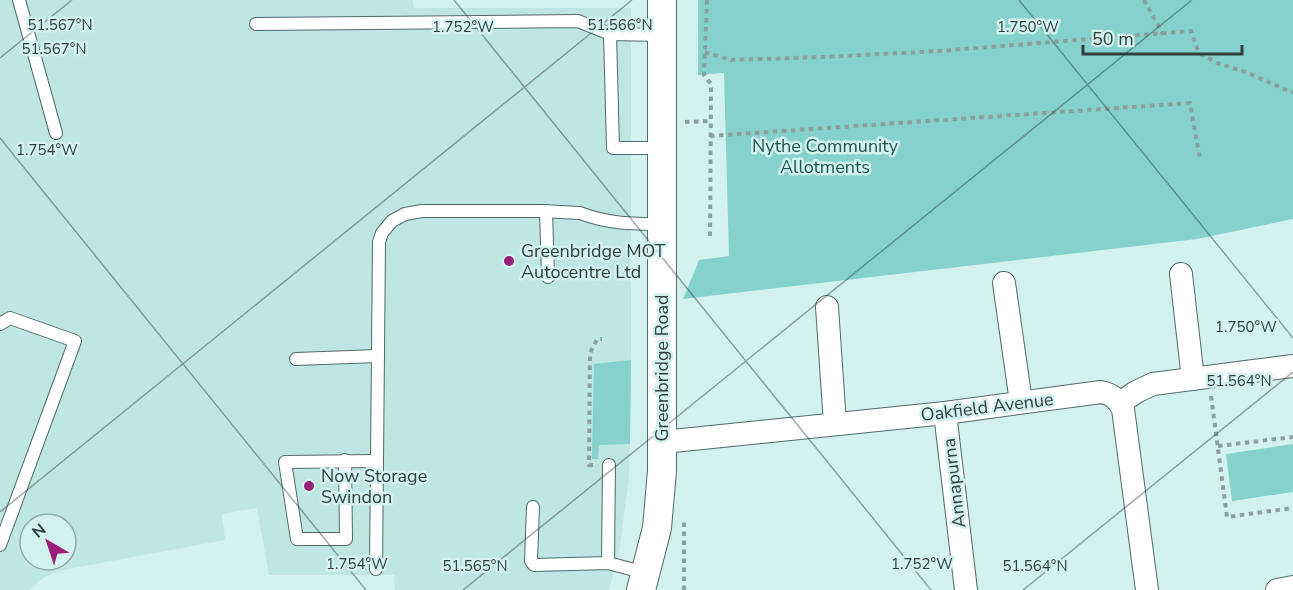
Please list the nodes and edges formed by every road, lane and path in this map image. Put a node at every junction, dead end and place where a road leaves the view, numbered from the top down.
1 (19, 0) edge
2 (662, 0) edge
3 (707, 0) edge
4 (1144, 0) edge
5 (256, 24) dead end
6 (610, 34) junction
7 (1163, 34) junction
8 (662, 35) junction
9 (705, 52) junction
10 (1293, 93) edge
11 (56, 133) dead end
12 (710, 136) junction
13 (662, 148) junction
14 (1200, 159) dead end
15 (546, 211) junction
16 (663, 224) junction
17 (710, 239) dead end
18 (1181, 274) dead end
19 (548, 277) dead end
20 (1004, 283) dead end
21 (827, 307) dead end
22 (0, 324) edge
23 (602, 339) dead end
24 (378, 356) junction
25 (296, 359) dead end
26 (1293, 366) edge
27 (1201, 378) junction
28 (1021, 402) junction
29 (1120, 403) junction
30 (945, 413) junction
31 (835, 424) junction
32 (1293, 437) edge
33 (663, 442) junction
34 (1218, 446) junction
35 (345, 460) junction
36 (377, 460) junction
37 (609, 465) joint
38 (533, 507) dead end
39 (1293, 508) edge
40 (0, 546) edge
41 (608, 563) junction
42 (376, 569) dead end
43 (644, 582) edge
44 (1293, 587) edge
45 (966, 590) edge
46 (1147, 590) edge
47 (1277, 590) edge

1 - 11 lane
2 - 8 street, Greenbridge Road
3 - 9 path
4 - 7 path
5 - 6 lane
6 - 8 lane
6 - 13 lane
7 - 9 path
7 - 10 path
8 - 13 street, Greenbridge Road
9 - 12 path
12 - 14 path
12 - 17 path
13 - 16 street, Greenbridge Road
15 - 16 lane
15 - 19 lane
15 - 24 lane
16 - 33 street, Greenbridge Road
18 - 27 street
20 - 28 street
21 - 31 street
22 - 40 lane
23 - 37 path
24 - 25 lane
24 - 36 lane
26 - 27 street
27 - 29 street
27 - 34 path
28 - 29 street, Oakfield Avenue
28 - 30 street, Oakfield Avenue
29 - 46 street
30 - 31 street, Oakfield Avenue
30 - 45 street, Annapurna
31 - 33 street, Oakfield Avenue
32 - 34 path
33 - 43 street, Greenbridge Road
34 - 39 path
35 - 35 lane
35 - 36 lane
36 - 42 lane
37 - 41 lane
38 - 41 lane
41 - 43 lane
44 - 47 street

